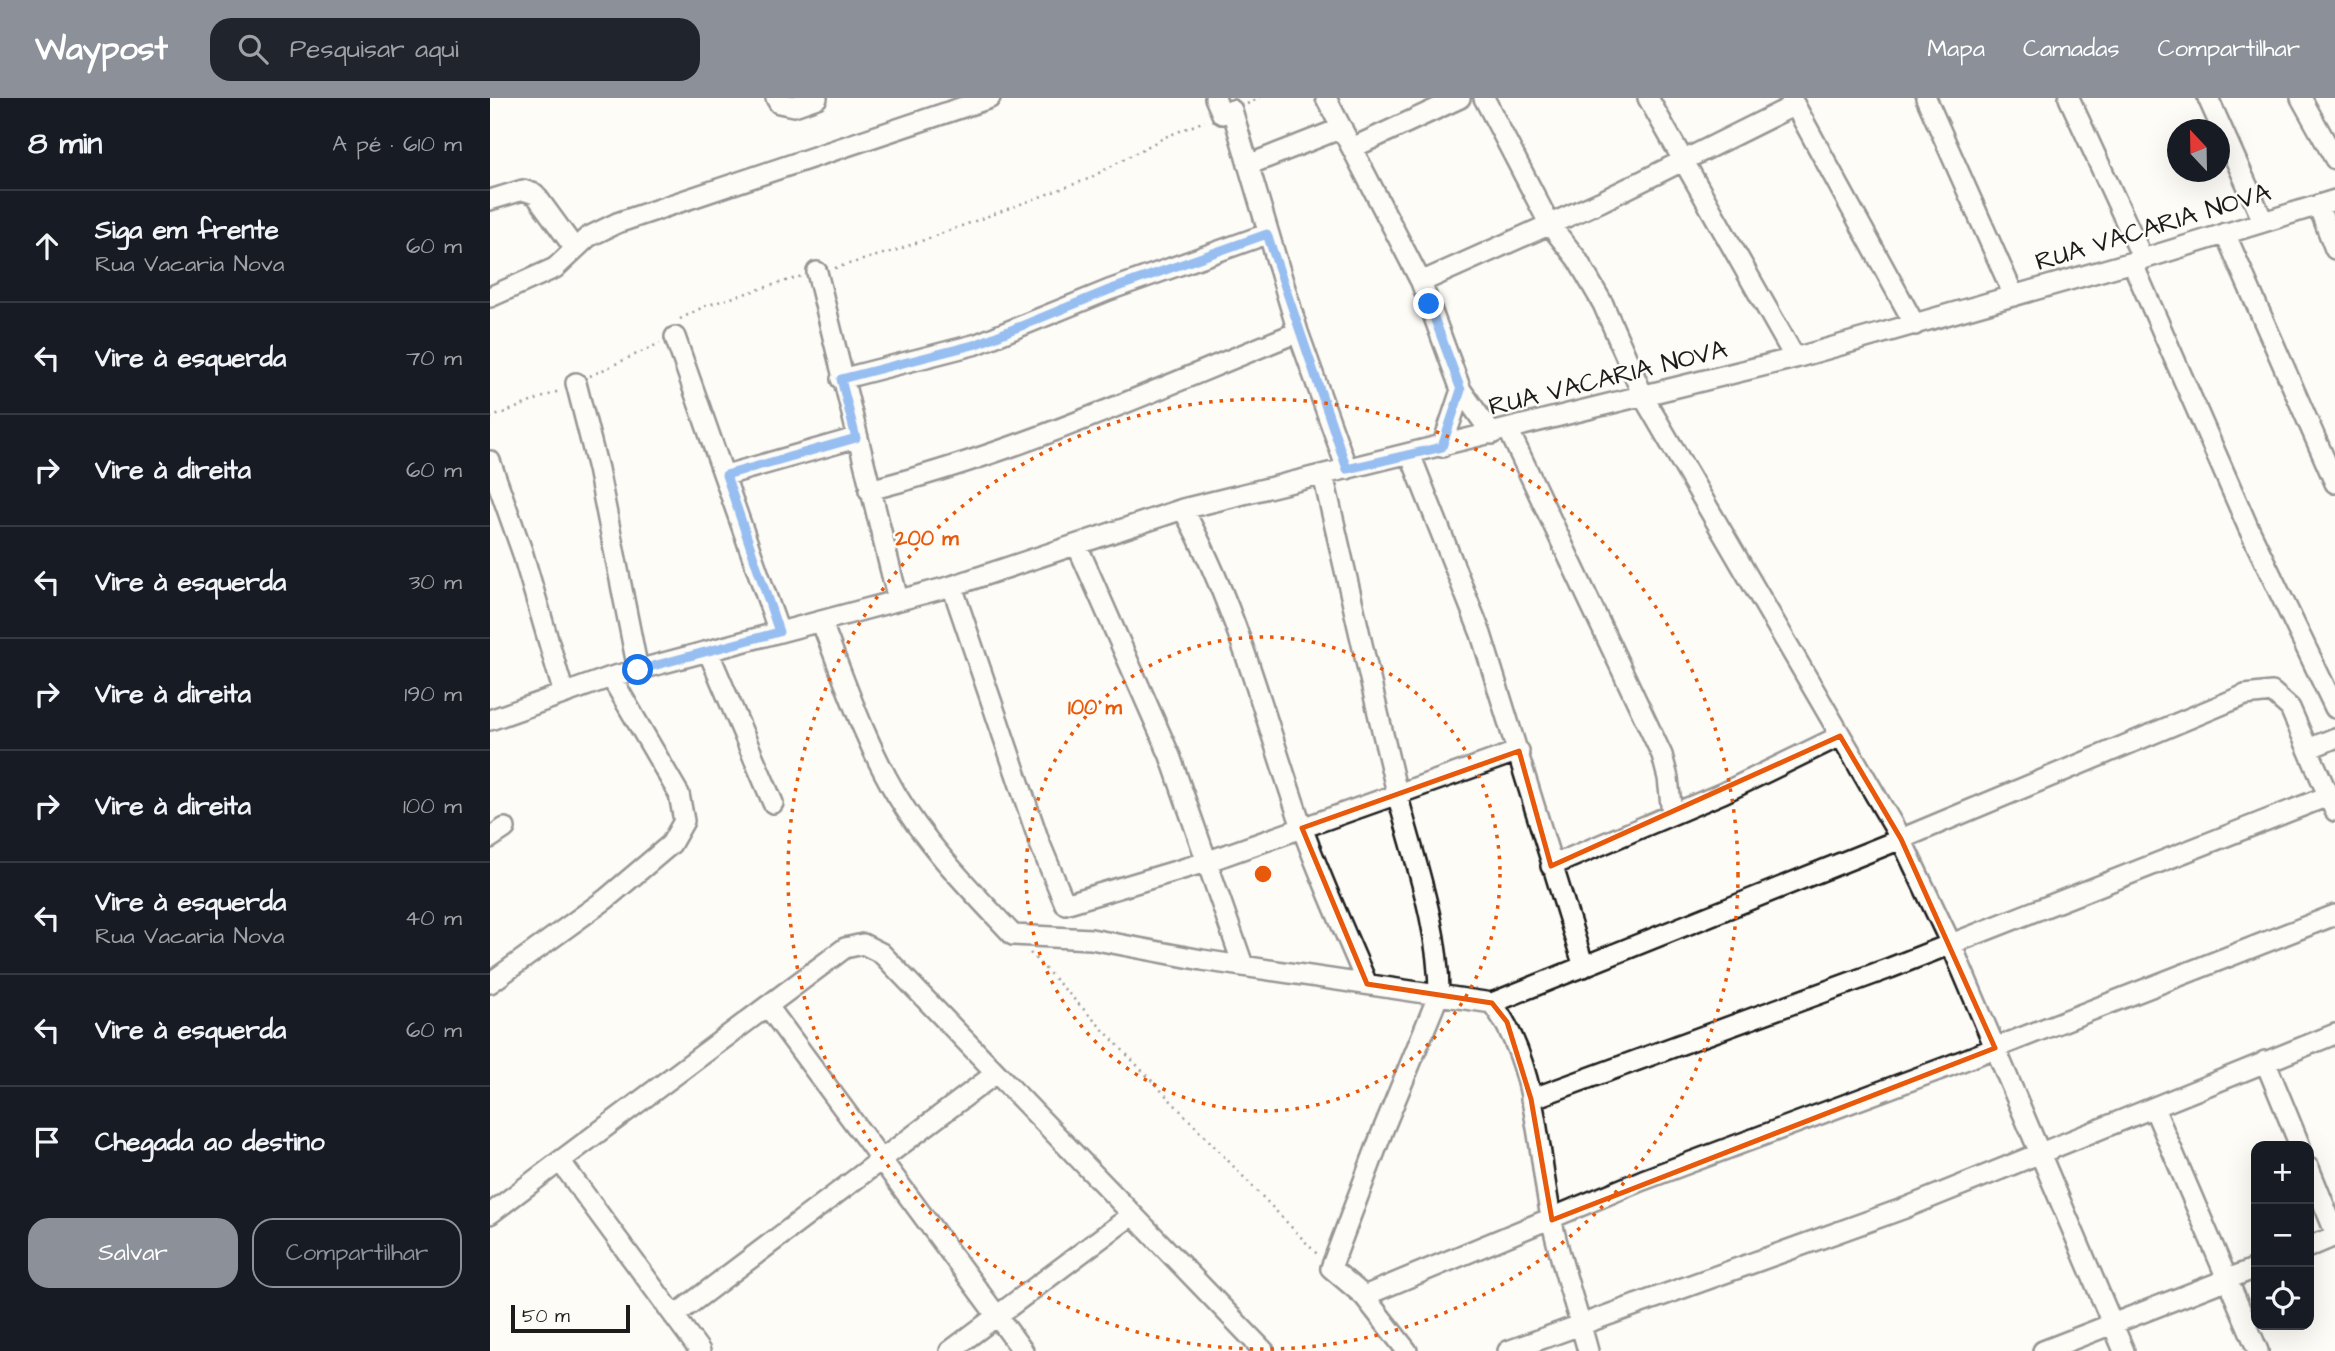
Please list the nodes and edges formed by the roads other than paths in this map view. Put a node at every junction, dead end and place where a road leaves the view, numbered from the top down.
1 (776, 98) edge
2 (817, 98) edge
3 (990, 98) edge
4 (1326, 98) edge
5 (1460, 98) edge
6 (1484, 98) edge
7 (1648, 98) edge
8 (1926, 98) edge
9 (2069, 98) edge
10 (2208, 98) edge
11 (2301, 98) edge
12 (1793, 102) edge
13 (1223, 108) edge
14 (1342, 128) junction
15 (1352, 148) junction
16 (2335, 159) edge
17 (1684, 162) junction
18 (1248, 165) junction
19 (490, 200) edge
20 (2326, 203) edge
21 (2263, 221) junction
22 (1550, 225) junction
23 (2225, 233) junction
24 (1267, 234) junction
25 (575, 249) junction
26 (2335, 249) edge
27 (2138, 260) junction
28 (817, 272) road end
29 (1421, 282) junction
30 (2014, 296) junction
31 (490, 297) edge
32 (1915, 325) junction
33 (1298, 332) junction
34 (675, 337) road end
35 (1795, 358) junction
36 (841, 379) junction
37 (576, 383) dead end
38 (1461, 390) junction
39 (1644, 398) junction
40 (1501, 432) junction
41 (856, 438) junction
42 (1442, 447) junction
43 (1410, 454) junction
44 (490, 461) edge
45 (1347, 469) junction
46 (726, 475) junction
47 (1323, 475) junction
48 (2335, 483) edge
49 (869, 491) junction
50 (1183, 509) junction
51 (1077, 545) junction
52 (952, 586) junction
53 (898, 600) junction
54 (821, 621) junction
55 (779, 632) junction
56 (708, 651) junction
57 (638, 670) junction
58 (611, 677) junction
59 (564, 694) junction
60 (2335, 708) edge
61 (490, 720) edge
62 (1840, 736) junction
63 (2335, 738) edge
64 (2308, 749) junction
65 (1519, 751) junction
66 (1398, 796) junction
67 (773, 803) dead end
68 (2331, 803) edge
69 (1672, 814) junction
70 (1302, 828) junction
71 (1901, 839) junction
72 (1206, 862) junction
73 (1552, 866) junction
74 (1065, 904) junction
75 (2335, 915) edge
76 (1079, 937) junction
77 (1951, 944) junction
78 (1243, 965) junction
79 (1584, 967) junction
80 (490, 983) edge
81 (1367, 984) junction
82 (1439, 994) junction
83 (1492, 1003) junction
84 (769, 1008) junction
85 (2335, 1034) edge
86 (1995, 1048) junction
87 (2265, 1061) junction
88 (995, 1074) junction
89 (1531, 1099) junction
90 (2154, 1108) junction
91 (2298, 1141) edge
92 (2041, 1155) junction
93 (881, 1160) junction
94 (560, 1161) junction
95 (2314, 1181) edge
96 (490, 1214) edge
97 (1132, 1215) junction
98 (1552, 1220) junction
99 (2335, 1234) edge
100 (2314, 1244) edge
101 (2251, 1270) edge
102 (2227, 1280) junction
103 (1364, 1296) junction
104 (674, 1316) junction
105 (997, 1316) junction
106 (1581, 1324) junction
107 (2113, 1324) junction
108 (700, 1351) edge
109 (950, 1351) edge
110 (1023, 1351) edge
111 (1264, 1351) edge
112 (1408, 1351) edge
113 (1508, 1351) edge
114 (1587, 1351) edge
115 (2043, 1351) edge
116 (2124, 1351) edge
117 (2258, 1351) edge

1 - 2 street
3 - 25 street
4 - 14 street
5 - 15 street
6 - 22 street
7 - 17 street
8 - 30 street
9 - 27 street
10 - 21 street
11 - 16 street
12 - 17 street
12 - 32 street
13 - 18 street
14 - 15 street
14 - 18 street
15 - 29 street
17 - 22 street
17 - 35 street
18 - 24 street
19 - 25 street
20 - 21 street, RUA VACARIA NOVA
20 - 26 street
21 - 23 street, RUA VACARIA NOVA
22 - 29 street
22 - 39 street
23 - 27 street, RUA VACARIA NOVA
23 - 48 street
24 - 33 street
24 - 36 street
25 - 31 street
27 - 30 street, RUA VACARIA NOVA
27 - 60 street
28 - 36 street
29 - 38 street
30 - 32 street, RUA VACARIA NOVA
32 - 35 street, RUA VACARIA NOVA
33 - 45 street
33 - 49 street
34 - 46 street
35 - 39 street, RUA VACARIA NOVA
36 - 41 street
37 - 57 street
38 - 40 street
38 - 42 street
39 - 40 street, RUA VACARIA NOVA
39 - 62 street
40 - 42 street, RUA VACARIA NOVA
40 - 69 street
41 - 46 street
41 - 49 street
42 - 43 street, RUA VACARIA NOVA
43 - 45 street, RUA VACARIA NOVA
43 - 65 street
44 - 59 street
45 - 47 street, RUA VACARIA NOVA
46 - 55 street
47 - 50 street, RUA VACARIA NOVA
47 - 66 street
49 - 53 street
50 - 51 street, RUA VACARIA NOVA
50 - 70 street
51 - 52 street, RUA VACARIA NOVA
51 - 72 street
52 - 53 street, RUA VACARIA NOVA
52 - 74 street
53 - 54 street, RUA VACARIA NOVA
54 - 55 street, RUA VACARIA NOVA
54 - 76 street
55 - 56 street, RUA VACARIA NOVA
56 - 57 street, RUA VACARIA NOVA
56 - 67 street
57 - 58 street, RUA VACARIA NOVA
58 - 59 street, RUA VACARIA NOVA
58 - 80 street
59 - 61 street, RUA VACARIA NOVA
62 - 69 street
62 - 71 street
63 - 64 street
64 - 68 street
64 - 71 street
65 - 66 street
65 - 73 street
66 - 70 street
66 - 82 street
68 - 77 street
69 - 73 street
70 - 72 street
70 - 81 street
71 - 77 street
71 - 79 street
72 - 74 street
72 - 78 street
73 - 79 street
74 - 76 street
75 - 86 street
76 - 78 street
77 - 86 street
77 - 89 street
78 - 81 street
79 - 83 street
81 - 82 street
82 - 83 street
82 - 103 street
83 - 89 street
84 - 88 street
84 - 93 street
84 - 94 street
85 - 87 street
86 - 92 street
86 - 98 street
87 - 90 street
87 - 91 street
88 - 93 street
88 - 97 street
89 - 98 street
90 - 92 street
90 - 102 street
92 - 106 street
92 - 107 street
93 - 104 street
93 - 105 street
94 - 96 street
94 - 104 street
95 - 99 street
97 - 105 street
97 - 111 street
98 - 103 street
98 - 106 street
99 - 100 street
101 - 102 street
102 - 107 street
102 - 117 street
103 - 112 street
104 - 108 street
105 - 109 street
105 - 110 street
106 - 113 street
106 - 114 street
107 - 115 street
107 - 116 street

